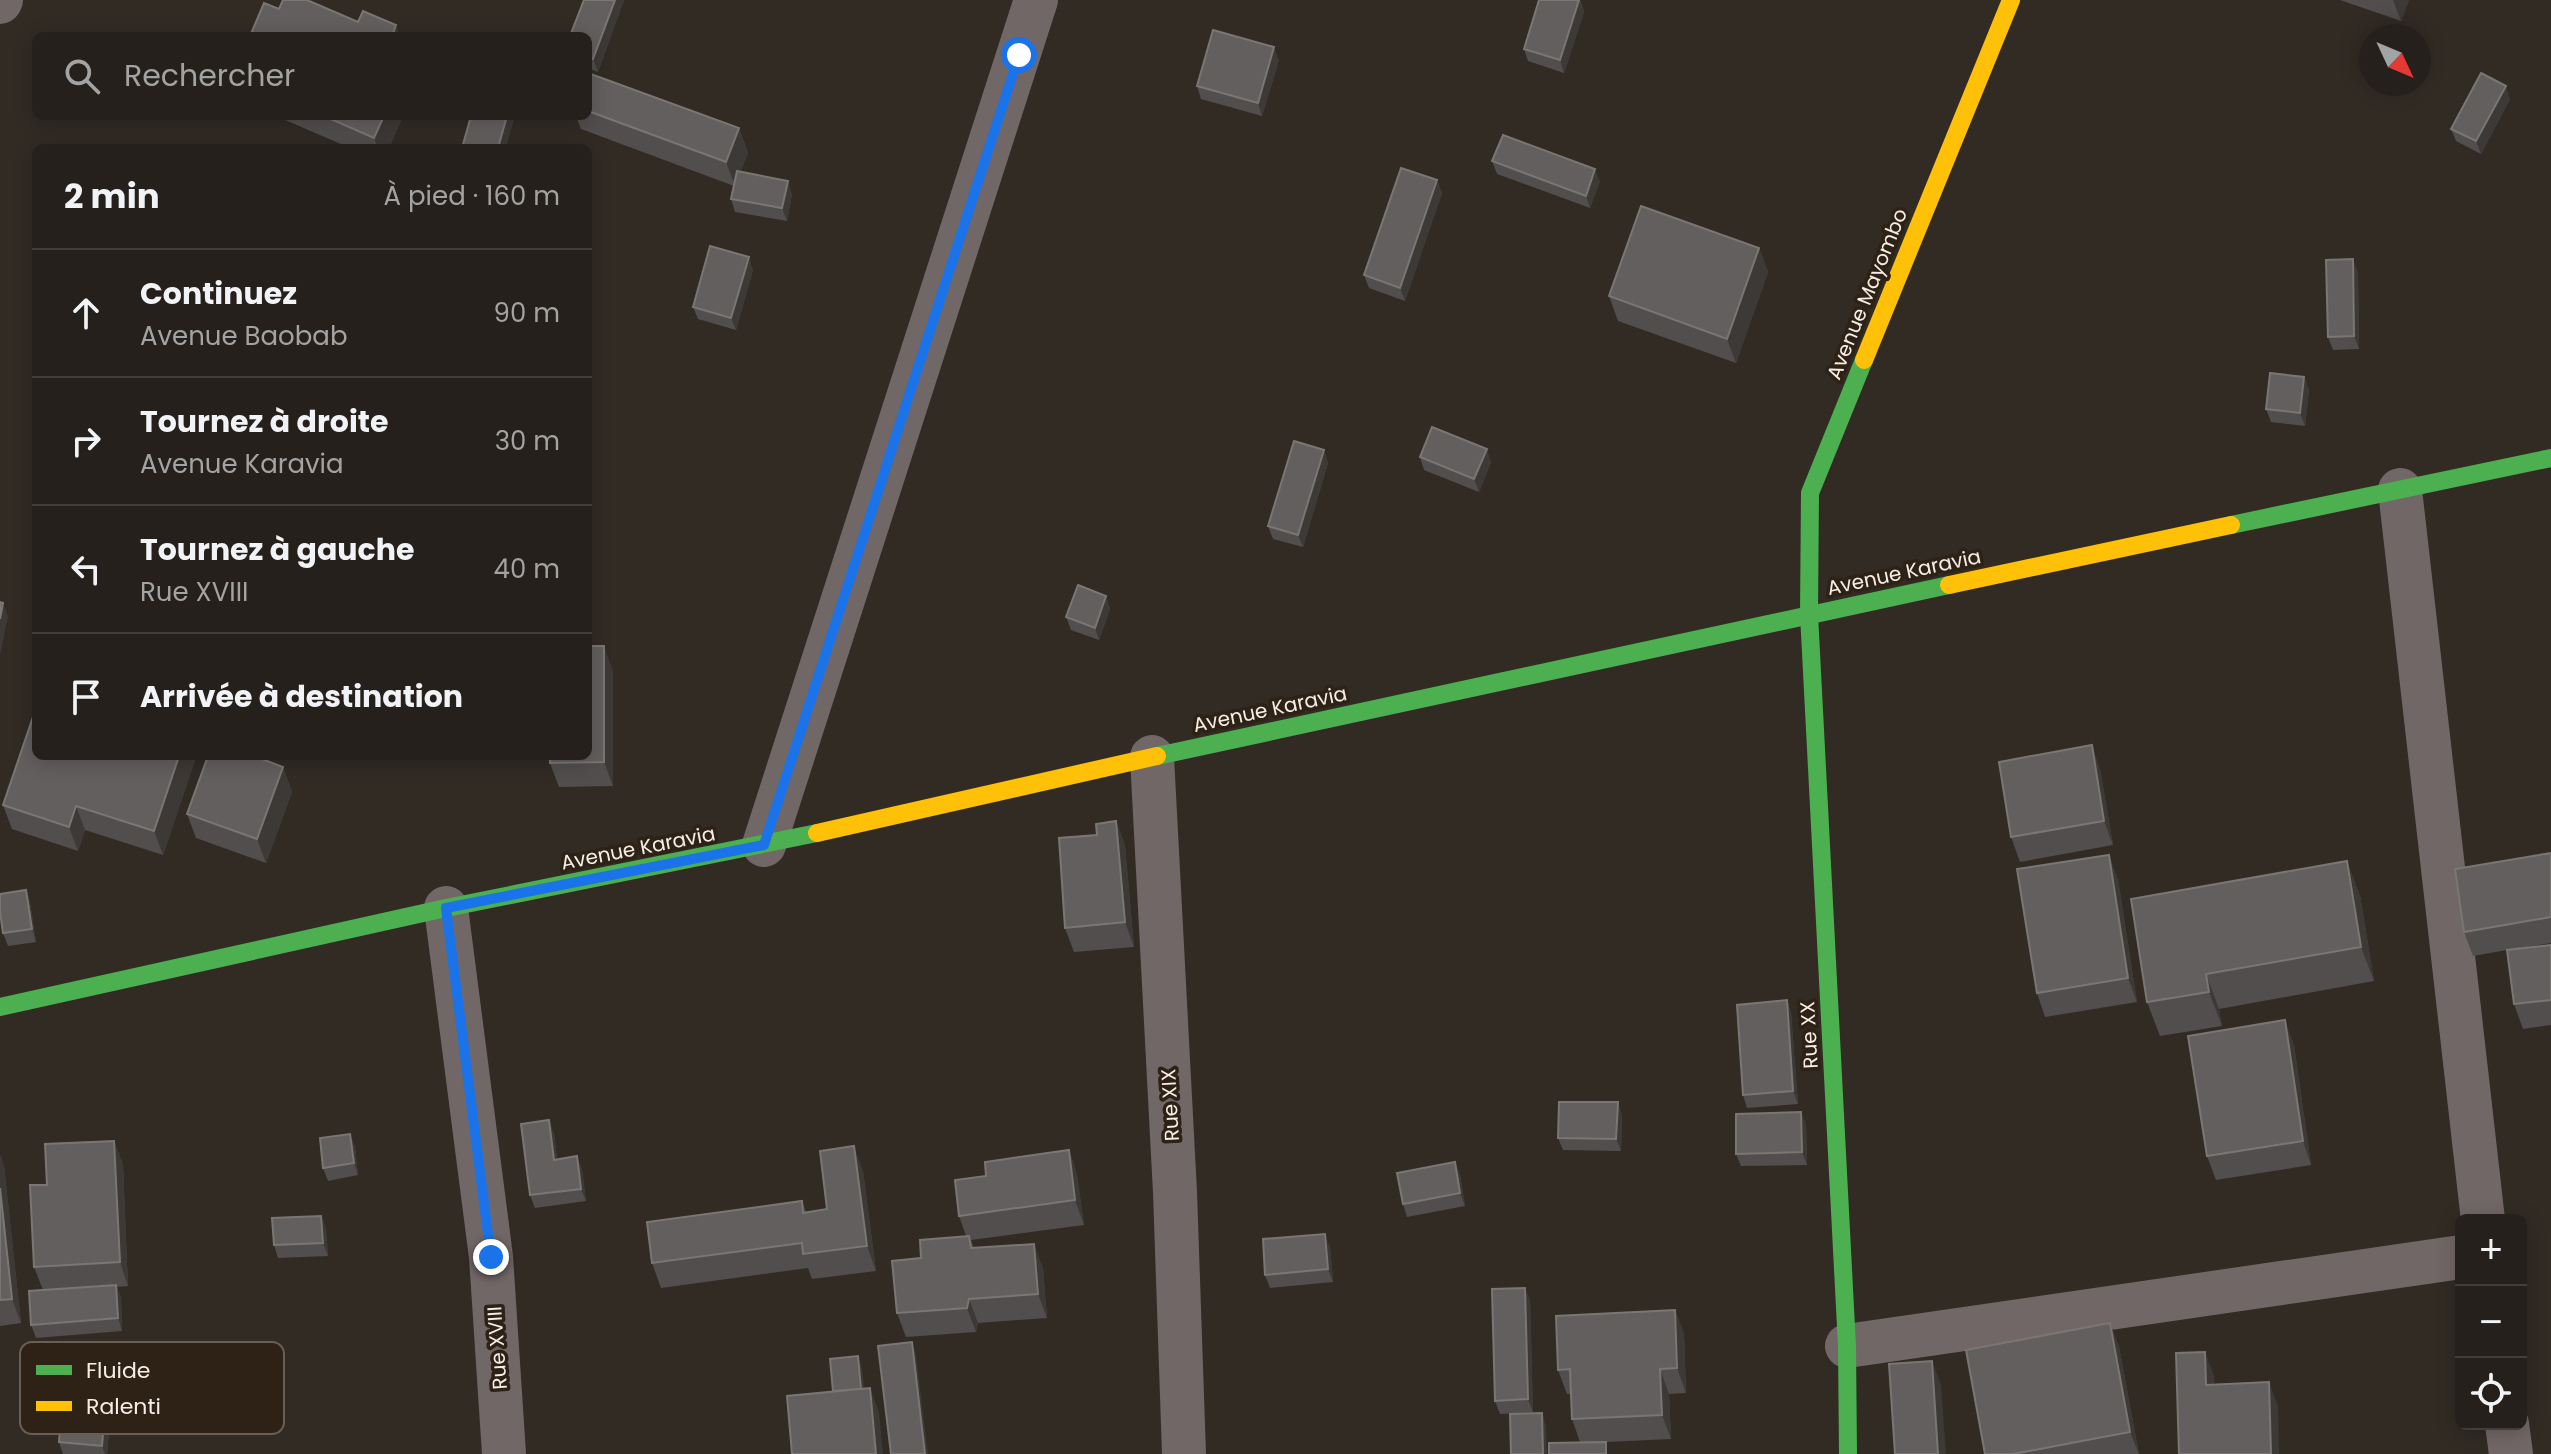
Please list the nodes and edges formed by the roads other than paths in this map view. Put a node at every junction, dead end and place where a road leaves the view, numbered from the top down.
1 (1036, 0) edge
2 (2011, 0) edge
3 (2551, 458) edge
4 (2400, 490) junction
5 (1809, 614) junction
6 (1152, 757) junction
7 (764, 845) junction
8 (446, 908) junction
9 (0, 1007) edge
10 (2482, 1214) edge
11 (2455, 1258) edge
12 (1847, 1346) junction
13 (2508, 1430) edge
14 (504, 1454) edge
15 (1184, 1454) edge
16 (1848, 1454) edge
17 (2511, 1454) edge

1 - 7 street
2 - 5 street, Avenue Mayombo
3 - 4 street, Avenue Karavia
4 - 5 street, Avenue Karavia
4 - 10 street
5 - 6 street, Avenue Karavia
5 - 12 street, Rue XX
6 - 7 street, Avenue Karavia
6 - 15 street, Rue XIX
7 - 8 street, Avenue Karavia
8 - 9 street, Avenue Karavia
8 - 14 street, Rue XVIII
11 - 12 street
12 - 16 street, Rue XX
13 - 17 street

